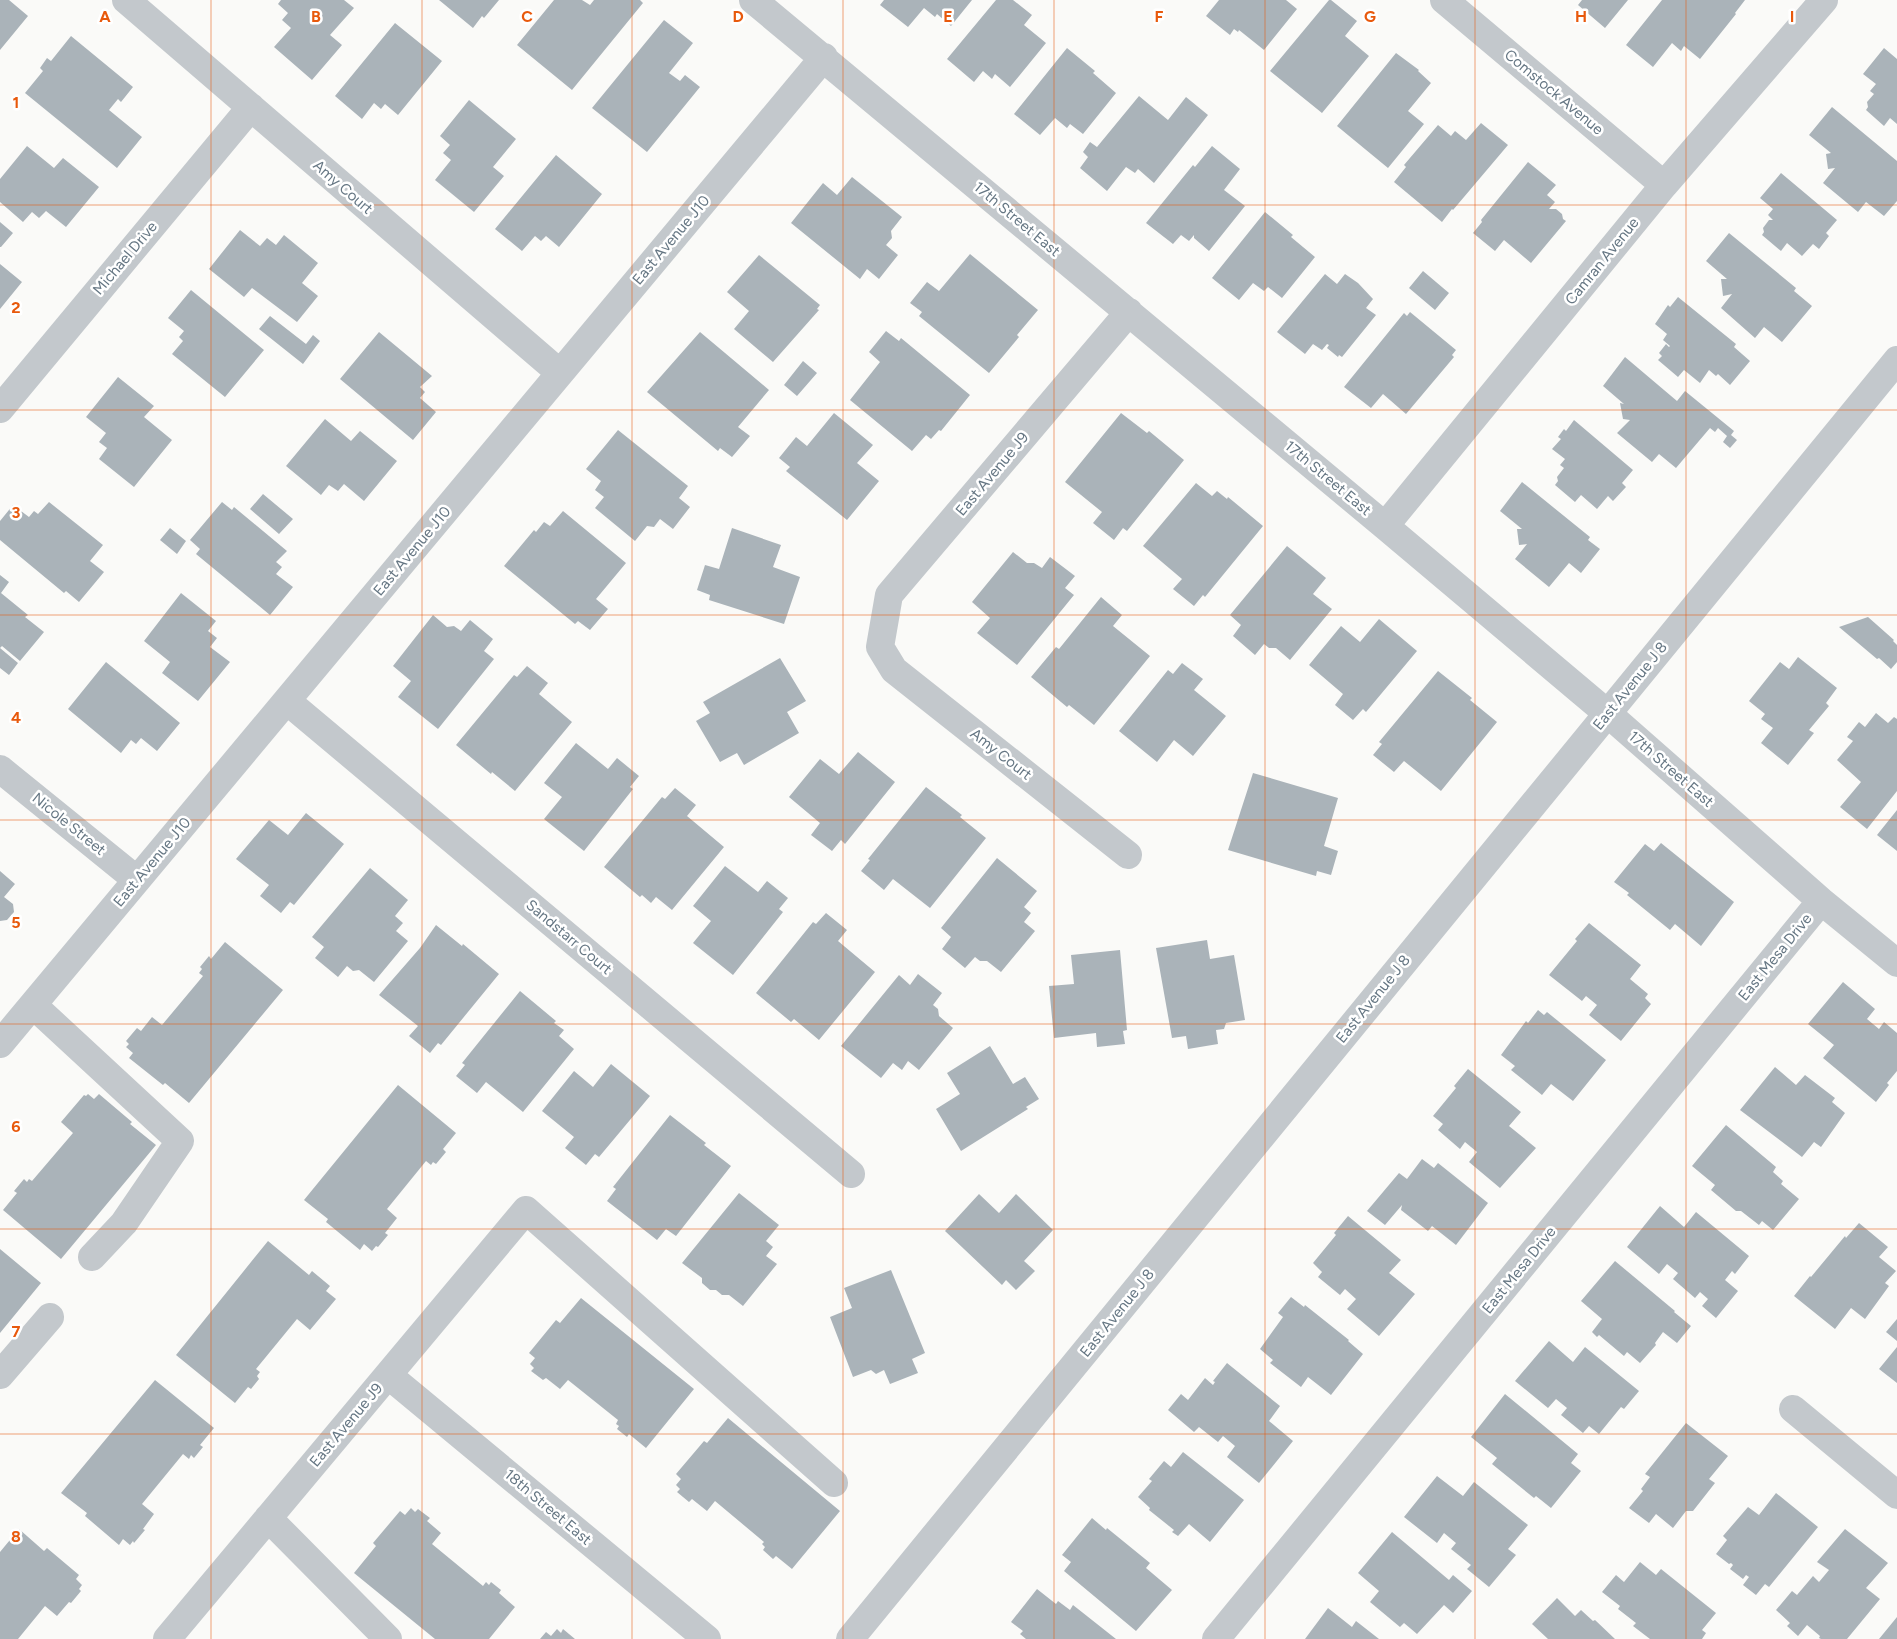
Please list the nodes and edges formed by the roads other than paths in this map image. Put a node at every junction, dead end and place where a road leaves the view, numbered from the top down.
1 (126, 0) edge
2 (753, 0) edge
3 (1444, 0) edge
4 (1824, 0) edge
5 (824, 57) junction
6 (250, 107) junction
7 (1664, 185) junction
8 (1129, 312) junction
9 (1897, 360) edge
10 (560, 373) junction
11 (0, 409) edge
12 (1385, 526) junction
13 (880, 647) joint
14 (287, 701) junction
15 (1607, 713) junction
16 (0, 769) edge
17 (1128, 855) dead end
18 (137, 880) junction
19 (1821, 901) junction
20 (1897, 963) edge
21 (32, 1005) junction
22 (0, 1044) edge
23 (851, 1174) dead end
24 (92, 1257) dead end
25 (50, 1317) dead end
26 (0, 1375) edge
27 (388, 1375) junction
28 (1793, 1408) dead end
29 (834, 1483) dead end
30 (1897, 1495) edge
31 (268, 1518) junction
32 (167, 1639) edge
33 (388, 1639) edge
34 (707, 1639) edge
35 (850, 1639) edge
36 (1216, 1639) edge

1 - 6 street, Amy Court
2 - 5 street, 17th Street East
3 - 7 street, Comstock Avenue
4 - 7 street, Camran Avenue
5 - 8 street, 17th Street East
5 - 10 street, East Avenue J10
6 - 10 street, Amy Court
6 - 11 street, Michael Drive
7 - 12 street, Camran Avenue
8 - 12 street, 17th Street East
8 - 13 street, East Avenue J9
9 - 15 street, East Avenue J 8
10 - 14 street, East Avenue J10
12 - 15 street, 17th Street East
13 - 17 street, Amy Court
14 - 18 street, East Avenue J10
14 - 23 street, Sandstarr Court
15 - 19 street, 17th Street East
15 - 35 street, East Avenue J 8
16 - 18 street, Nicole Street
18 - 21 street, East Avenue J10
19 - 20 street, 17th Street East
19 - 36 street, East Mesa Drive
21 - 22 street, East Avenue J10
21 - 24 street
25 - 26 street
27 - 29 street, East Avenue J9
27 - 31 street, East Avenue J9
27 - 34 street, 18th Street East
28 - 30 street
31 - 32 street, East Avenue J9
31 - 33 street

